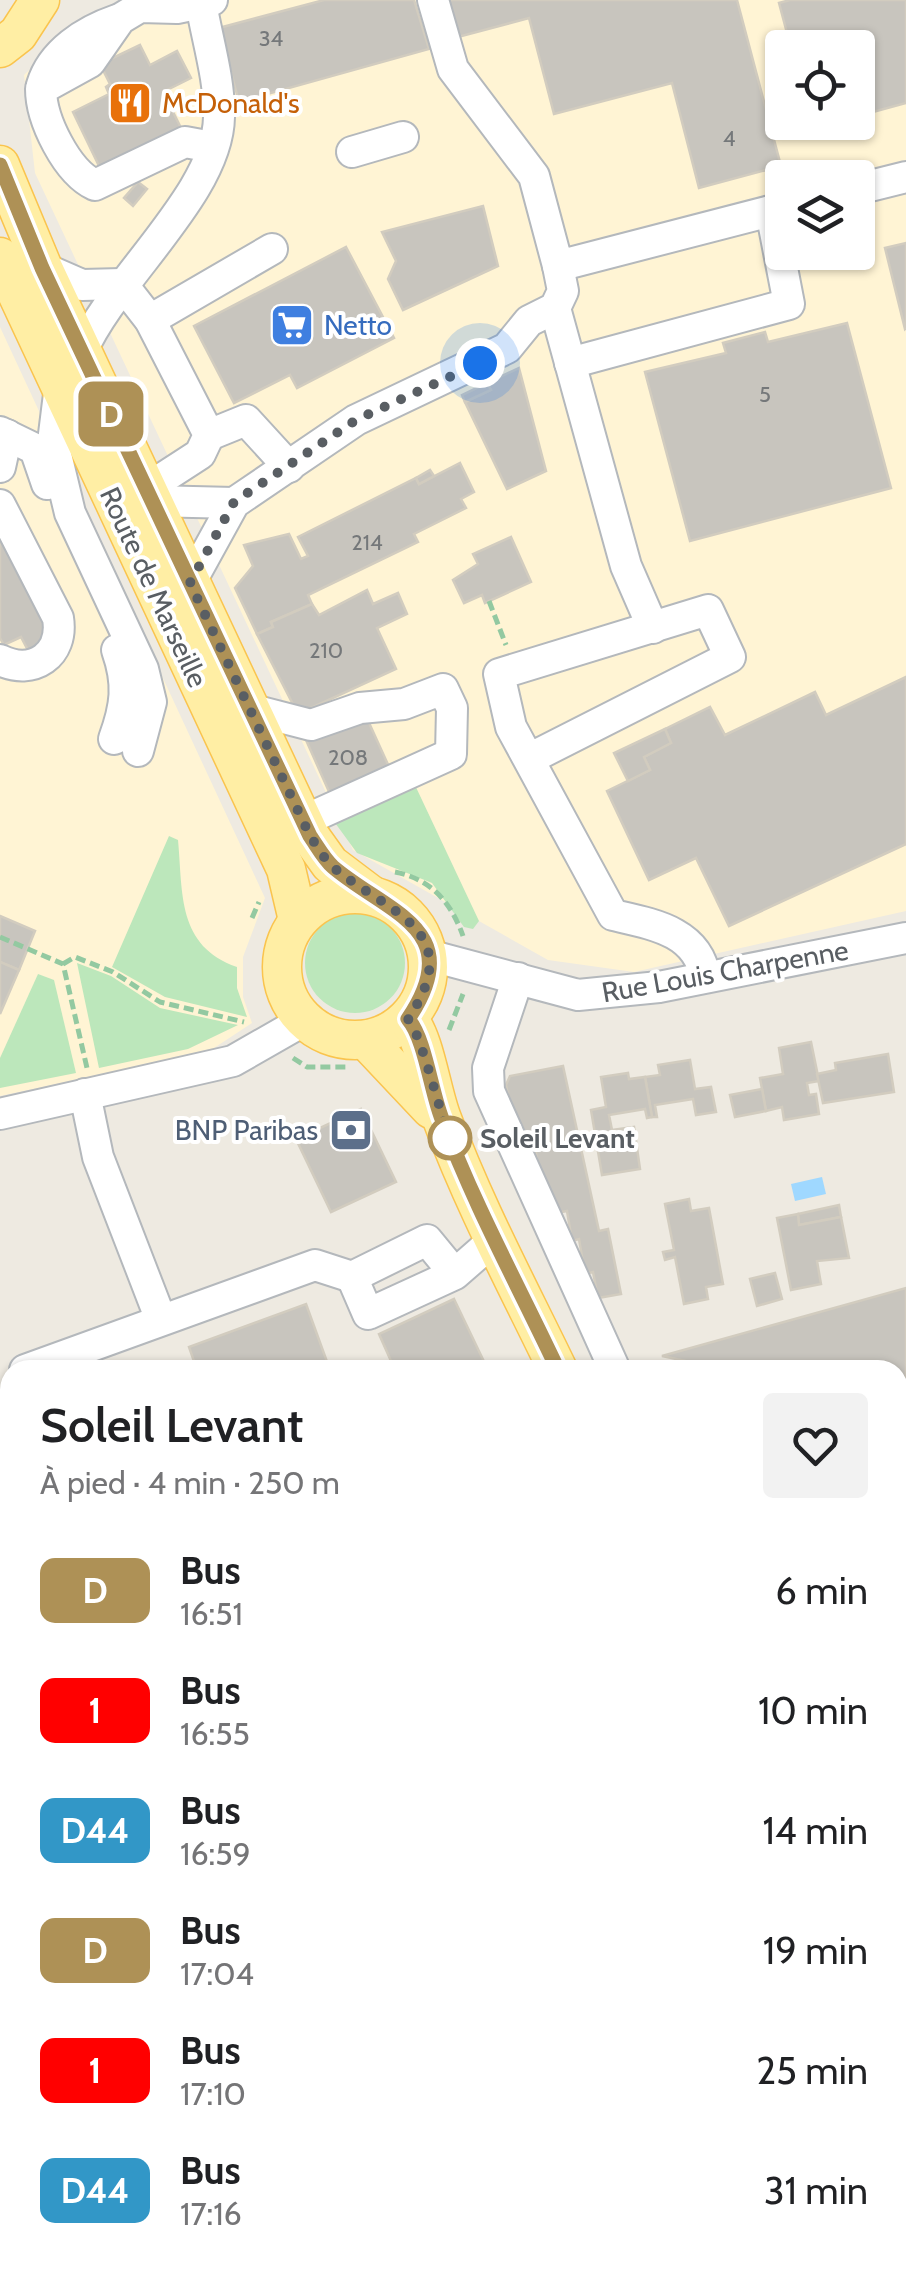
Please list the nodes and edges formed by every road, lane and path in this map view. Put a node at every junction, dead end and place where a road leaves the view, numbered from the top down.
1 (433, 0) edge
2 (206, 2) edge
3 (46, 5) edge
4 (0, 48) edge
5 (403, 137) dead end
6 (212, 147) junction
7 (352, 152) dead end
8 (0, 165) edge
9 (906, 178) edge
10 (875, 186) edge
11 (765, 212) edge
12 (272, 249) dead end
13 (0, 258) edge
14 (558, 266) junction
15 (42, 268) junction
16 (785, 270) edge
17 (122, 284) junction
18 (556, 308) junction
19 (150, 320) junction
20 (82, 351) junction
21 (570, 364) junction
22 (60, 386) junction
23 (3, 434) edge
24 (209, 434) junction
25 (0, 467) edge
26 (289, 467) junction
27 (149, 495) junction
28 (234, 502) junction
29 (0, 505) edge
30 (190, 583) junction
31 (489, 601) dead end
32 (653, 628) junction
33 (0, 660) edge
34 (512, 670) junction
35 (249, 709) junction
36 (528, 759) junction
37 (303, 821) junction
38 (371, 895) junction
39 (298, 920) junction
40 (0, 937) edge
41 (906, 938) edge
42 (428, 955) junction
43 (62, 964) junction
44 (706, 977) junction
45 (518, 978) junction
46 (466, 986) dead end
47 (408, 1019) junction
48 (246, 1024) dead end
49 (297, 1038) junction
50 (444, 1044) dead end
51 (364, 1053) junction
52 (86, 1082) junction
53 (0, 1114) edge
54 (443, 1122) junction
55 (496, 1239) junction
56 (460, 1270) junction
57 (352, 1277) junction
58 (161, 1320) junction
59 (52, 1360) edge
60 (553, 1360) edge
61 (609, 1360) edge

1 - 14 street
2 - 6 street
2 - 6 street
3 - 4 main road
5 - 7 street
6 - 17 street
8 - 15 main road, Route de Marseille
9 - 10 street
11 - 14 street
12 - 19 street
13 - 22 main road, Route de Marseille
14 - 18 street
15 - 17 street
15 - 20 main road, Route de Marseille
16 - 21 street
17 - 19 street
17 - 20 street
18 - 21 street
18 - 26 street
19 - 24 street
20 - 27 main road, Route de Marseille
21 - 32 street
22 - 23 street
22 - 39 main road, Route de Marseille
23 - 25 street
24 - 26 street
24 - 27 street
26 - 28 street
27 - 28 street
27 - 30 main road, Route de Marseille
28 - 30 street
29 - 33 street
30 - 35 main road, Route de Marseille
31 - 34 path
32 - 34 street
32 - 36 street
34 - 36 street
35 - 37 main road, Route de Marseille
35 - 37 street
36 - 44 street
37 - 38 main road, Route de Marseille
38 - 39 main road
38 - 42 main road
39 - 49 main road
40 - 43 path
41 - 44 street, Rue Louis Charpenne
42 - 45 street, Rue Louis Charpenne
42 - 47 main road
43 - 48 path
43 - 52 path
44 - 45 street, Rue Louis Charpenne
45 - 61 street
46 - 50 path
47 - 51 main road
47 - 54 main road
49 - 51 main road
49 - 51 path
49 - 52 street
51 - 54 main road
52 - 53 street
52 - 58 street
54 - 55 main road
55 - 56 street
55 - 60 main road
56 - 57 street
56 - 57 street
57 - 58 street
58 - 59 street

